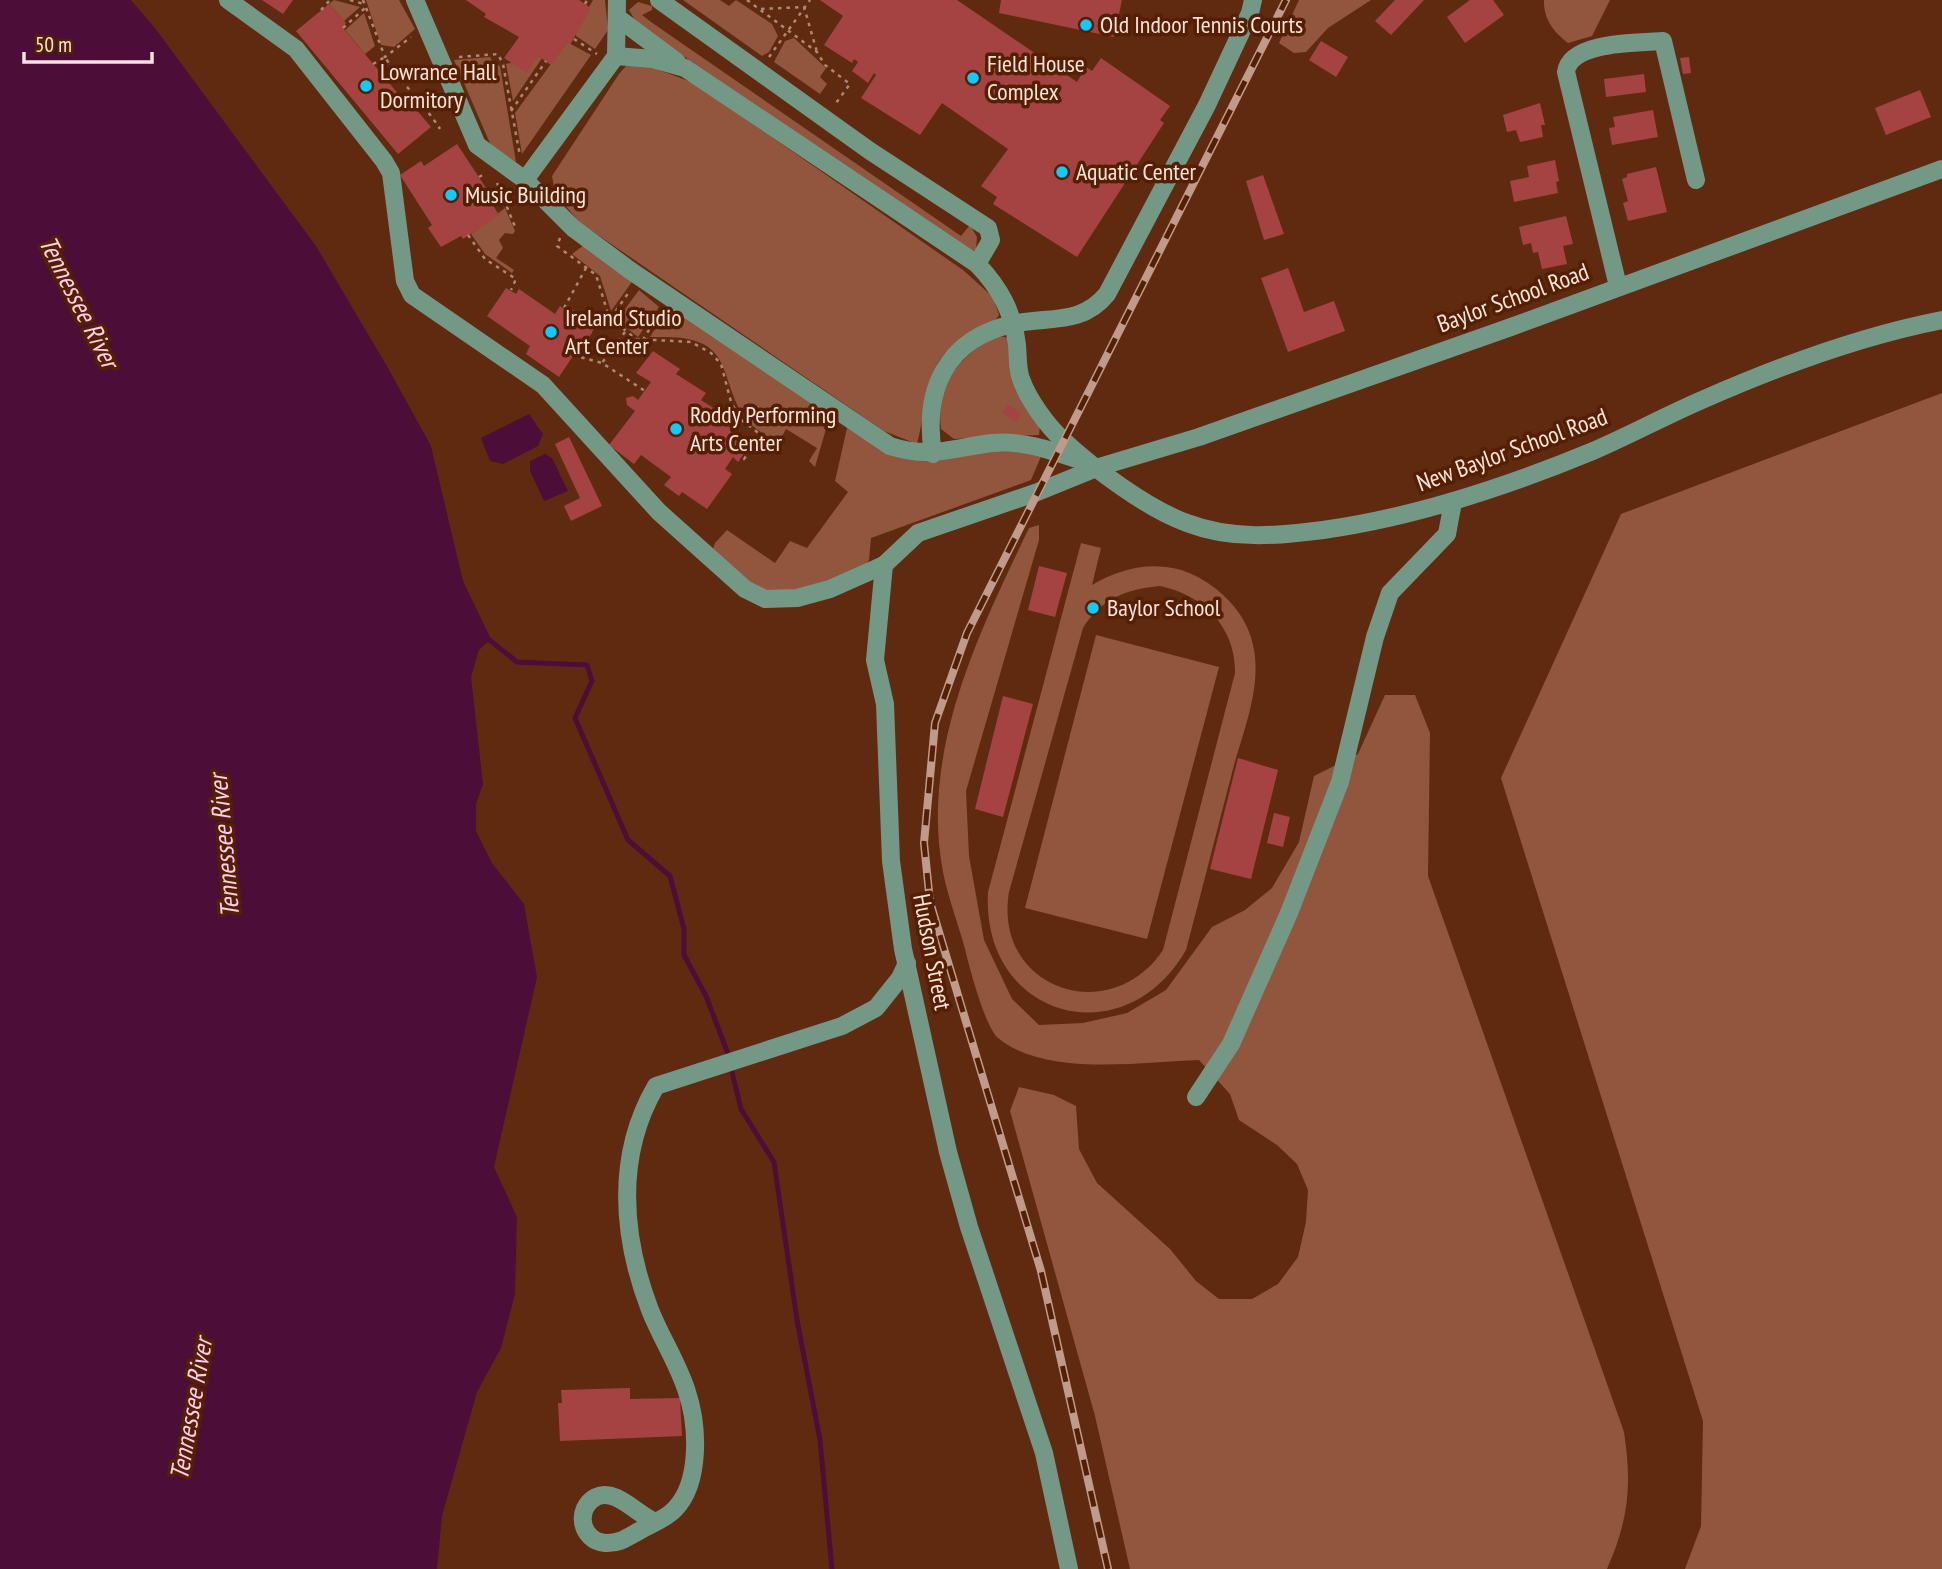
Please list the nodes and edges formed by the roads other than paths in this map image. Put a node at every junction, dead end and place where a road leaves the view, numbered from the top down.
1 (229, 0) edge
2 (415, 0) edge
3 (659, 0) edge
4 (1253, 0) edge
5 (618, 9) edge
6 (616, 56) junction
7 (685, 68) junction
8 (1942, 169) edge
9 (523, 171) junction
10 (1696, 180) dead end
11 (977, 264) junction
12 (1618, 286) junction
13 (1942, 320) edge
14 (1014, 324) junction
15 (933, 454) junction
16 (1099, 467) junction
17 (1453, 502) junction
18 (884, 565) junction
19 (906, 963) junction
20 (1196, 1097) dead end
21 (656, 1522) dead end
22 (1069, 1569) edge

1 - 18 street
2 - 9 street
3 - 11 street
4 - 14 street
5 - 6 street
5 - 7 street, New Baylor School Road
6 - 7 street
6 - 9 street
7 - 11 street, New Baylor School Road
8 - 12 street, Baylor School Road
9 - 15 street
10 - 12 street
11 - 14 street, New Baylor School Road
12 - 16 street, Baylor School Road
13 - 17 street, New Baylor School Road
14 - 15 street
14 - 16 street, New Baylor School Road
15 - 16 street
16 - 17 street, New Baylor School Road
16 - 18 street
17 - 20 street
18 - 19 street, Hudson Street
19 - 21 street
19 - 22 street, Hudson Street

